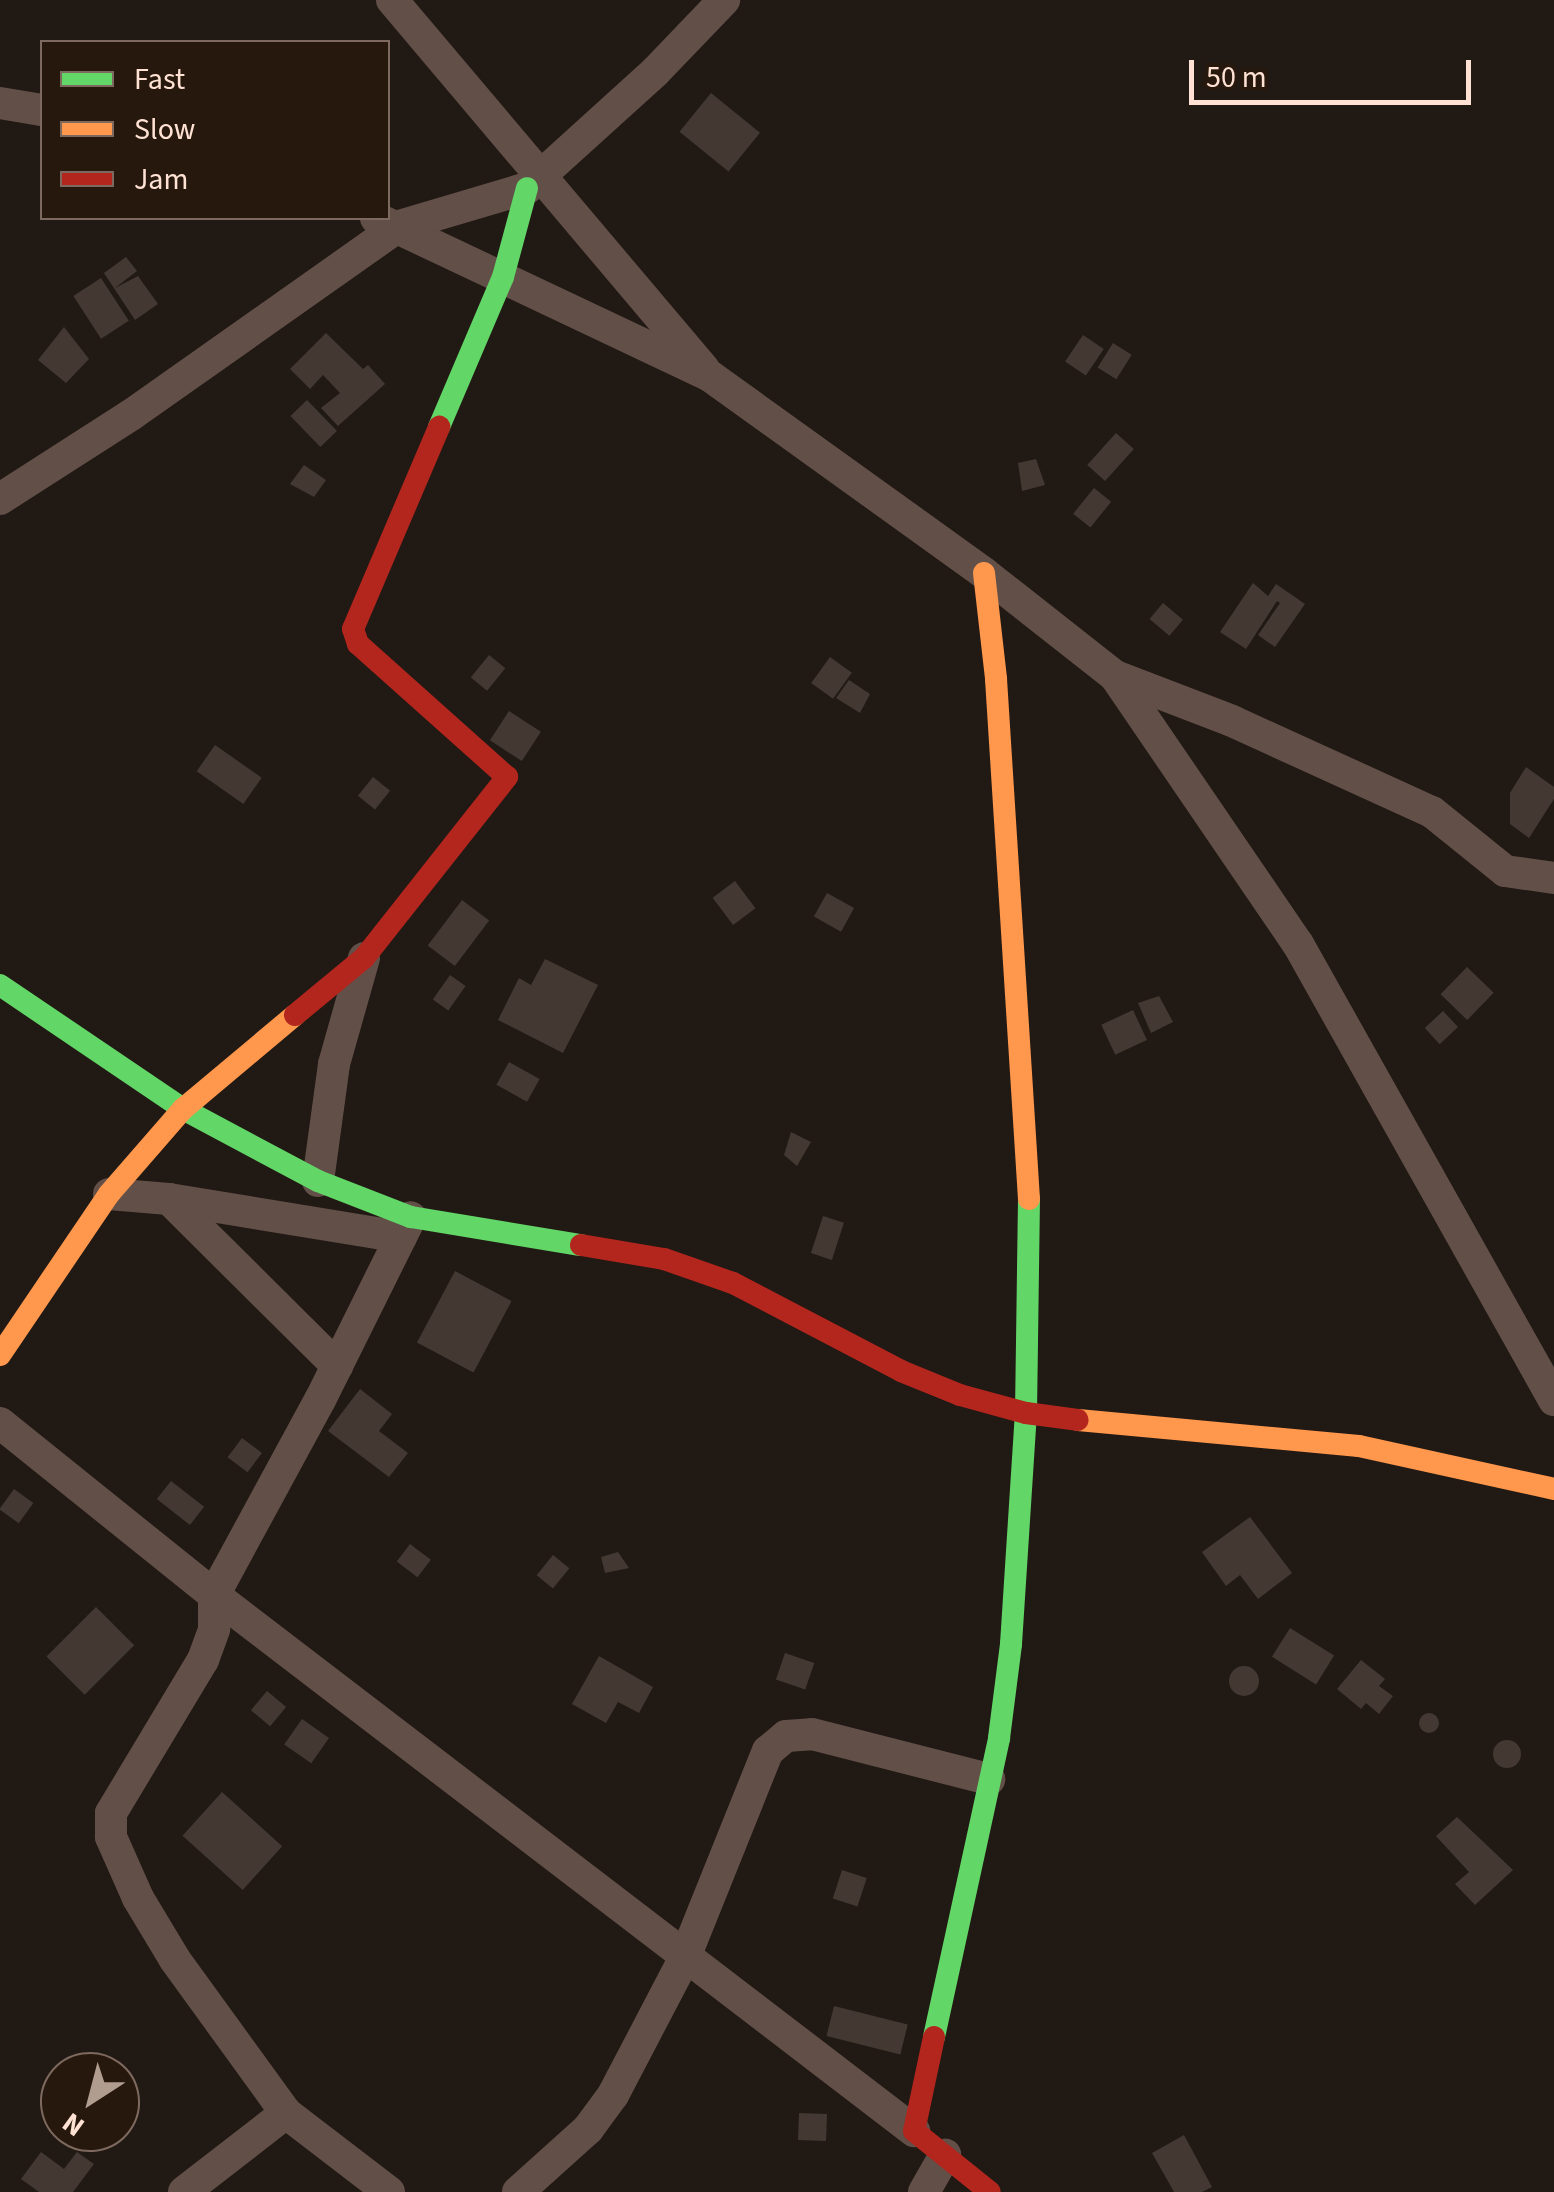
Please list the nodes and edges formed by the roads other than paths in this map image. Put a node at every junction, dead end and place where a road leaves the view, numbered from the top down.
1 (392, 0) edge
2 (724, 0) edge
3 (0, 102) edge
4 (40, 110) edge
5 (535, 182) junction
6 (387, 222) edge
7 (503, 278) junction
8 (710, 376) junction
9 (0, 498) edge
10 (984, 572) junction
11 (1116, 676) junction
12 (1554, 878) edge
13 (364, 958) junction
14 (0, 985) edge
15 (183, 1109) junction
16 (318, 1181) junction
17 (110, 1194) junction
18 (169, 1199) junction
19 (406, 1227) junction
20 (1, 1352) edge
21 (337, 1366) junction
22 (1554, 1400) edge
23 (1026, 1413) junction
24 (0, 1423) edge
25 (1554, 1489) edge
26 (214, 1594) junction
27 (990, 1779) junction
28 (685, 1957) junction
29 (286, 2113) junction
30 (914, 2131) junction
31 (946, 2155) junction
32 (184, 2192) edge
33 (389, 2192) edge
34 (518, 2192) edge
35 (924, 2192) edge
36 (990, 2192) edge

1 - 5 street
2 - 5 street
3 - 4 street
5 - 6 street
5 - 7 street
5 - 8 street
6 - 7 street
6 - 9 street
7 - 8 street
7 - 13 street
8 - 10 street
10 - 11 street
10 - 23 street
11 - 12 street
11 - 22 street
13 - 15 street
13 - 16 street
14 - 15 street
15 - 16 street
15 - 17 street
16 - 19 street
17 - 18 street
17 - 20 street
18 - 19 street
18 - 21 street
19 - 21 street
19 - 23 street
21 - 26 street
23 - 25 street
23 - 27 street
24 - 26 street
26 - 28 street
26 - 29 street
27 - 28 street
27 - 30 street
28 - 30 street
28 - 34 street
29 - 32 street
29 - 33 street
30 - 31 street
31 - 35 street
31 - 36 street

